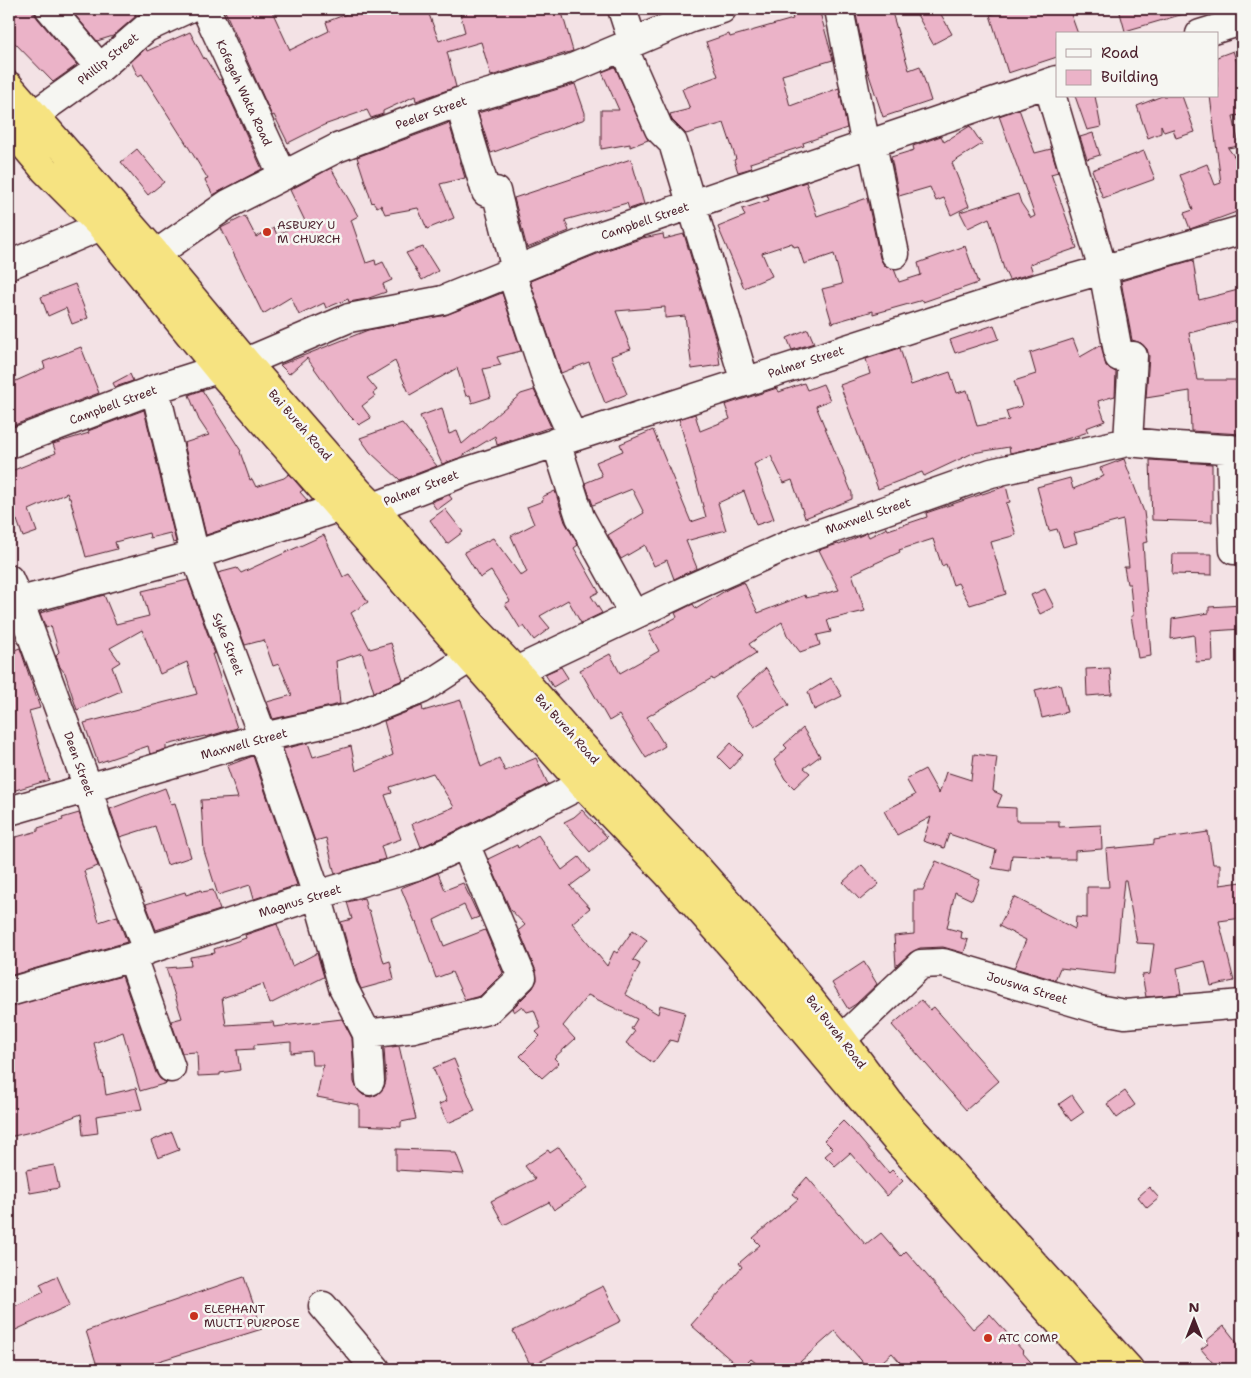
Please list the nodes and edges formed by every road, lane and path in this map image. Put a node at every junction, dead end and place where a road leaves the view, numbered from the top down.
1 (50, 9) edge
2 (187, 9) edge
3 (208, 9) edge
4 (622, 9) edge
5 (722, 9) edge
6 (839, 9) edge
7 (1242, 21) edge
8 (1206, 32) edge
9 (628, 45) junction
10 (100, 68) junction
11 (1053, 82) edge
12 (9, 86) edge
13 (1057, 98) edge
14 (460, 102) junction
15 (34, 115) junction
16 (9, 127) edge
17 (869, 145) junction
18 (283, 176) junction
19 (690, 205) junction
20 (101, 226) junction
21 (1242, 230) edge
22 (156, 254) junction
23 (894, 254) dead end
24 (9, 266) edge
25 (1103, 270) junction
26 (514, 271) junction
27 (246, 362) junction
28 (218, 369) junction
29 (745, 382) junction
30 (155, 389) junction
31 (565, 440) junction
32 (1128, 442) junction
33 (9, 444) edge
34 (1237, 450) edge
35 (340, 507) junction
36 (374, 507) junction
37 (1234, 550) dead end
38 (195, 555) junction
39 (12, 595) edge
40 (634, 615) junction
41 (470, 658) junction
42 (516, 671) junction
43 (263, 737) junction
44 (582, 784) junction
45 (88, 787) junction
46 (9, 811) edge
47 (465, 844) junction
48 (316, 895) junction
49 (139, 954) junction
50 (9, 992) edge
51 (1242, 1004) edge
52 (367, 1034) junction
53 (842, 1039) junction
54 (171, 1068) dead end
55 (370, 1080) dead end
56 (323, 1306) dead end
57 (376, 1369) edge
58 (1100, 1369) edge
59 (1130, 1369) edge

1 - 10 street
2 - 10 street, Phillip Street
3 - 18 street, Kofegeh Wata Road
4 - 9 street
5 - 9 street, Peeler Street
6 - 17 street
7 - 8 street
9 - 14 street, Peeler Street
9 - 19 street
10 - 15 street, Phillip Street
11 - 17 street, Campbell Street
12 - 15 highway, Bai Bureh Road
13 - 25 street
14 - 18 street, Peeler Street
14 - 26 street
15 - 22 highway, Bai Bureh Road
16 - 20 highway, Bai Bureh Road
17 - 19 street, Campbell Street
17 - 23 street
18 - 22 street, Peeler Street
19 - 26 street, Campbell Street
19 - 29 street
20 - 24 street
20 - 28 highway, Bai Bureh Road
21 - 25 street, Palmer Street
22 - 27 highway, Bai Bureh Road
25 - 29 street, Palmer Street
25 - 32 street
26 - 27 street, Campbell Street
26 - 31 street
27 - 36 highway, Bai Bureh Road
28 - 30 street, Campbell Street
28 - 35 highway, Bai Bureh Road
29 - 31 street, Palmer Street
30 - 33 street, Campbell Street
30 - 38 street, Syke Street
31 - 36 street, Palmer Street
31 - 40 street
32 - 34 street, Maxwell Street
32 - 40 street, Maxwell Street
34 - 37 street
35 - 38 street
35 - 41 highway, Bai Bureh Road
36 - 42 highway, Bai Bureh Road
38 - 39 street
38 - 43 street, Syke Street
39 - 45 street, Deen Street
40 - 42 street, Maxwell Street
41 - 43 street, Maxwell Street
41 - 44 highway, Bai Bureh Road
42 - 53 highway, Bai Bureh Road
43 - 45 street, Maxwell Street
43 - 48 street, Syke Street
44 - 47 street, Magnus Street
44 - 58 highway, Bai Bureh Road
45 - 46 street, Maxwell Street
45 - 49 street, Deen Street
47 - 48 street, Magnus Street
47 - 52 street
48 - 49 street, Magnus Street
48 - 52 street, Syke Street
49 - 50 street, Magnus Street
49 - 54 street, Deen Street
51 - 53 street, Jouswa Street
52 - 55 street
53 - 59 highway, Bai Bureh Road
56 - 57 street

